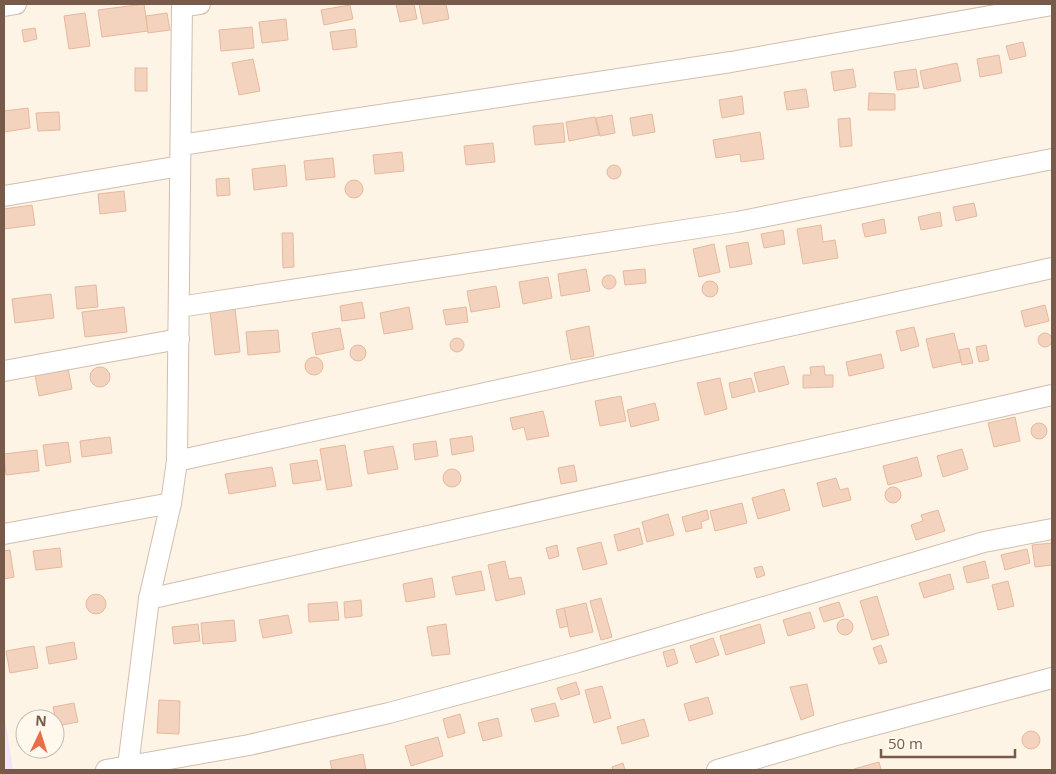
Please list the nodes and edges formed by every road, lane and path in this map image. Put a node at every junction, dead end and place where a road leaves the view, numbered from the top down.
1 (16, 4) edge
2 (188, 5) edge
3 (1052, 5) edge
4 (4, 6) edge
5 (180, 145) junction
6 (1052, 159) edge
7 (180, 166) junction
8 (4, 196) edge
9 (1052, 268) edge
10 (179, 307) junction
11 (179, 339) junction
12 (4, 371) edge
13 (1052, 396) edge
14 (178, 461) junction
15 (171, 503) junction
16 (1052, 529) edge
17 (4, 534) edge
18 (149, 598) junction
19 (1052, 678) edge
20 (128, 766) junction
21 (106, 770) edge
22 (717, 770) edge

1 - 4 street
2 - 5 street
3 - 5 street
5 - 7 street
6 - 10 street
7 - 8 street
7 - 10 street
9 - 14 street
10 - 11 street
11 - 12 street
11 - 14 street
13 - 18 street
14 - 15 street
15 - 17 street
15 - 18 street
16 - 20 street
18 - 20 street
19 - 22 street
20 - 21 street

